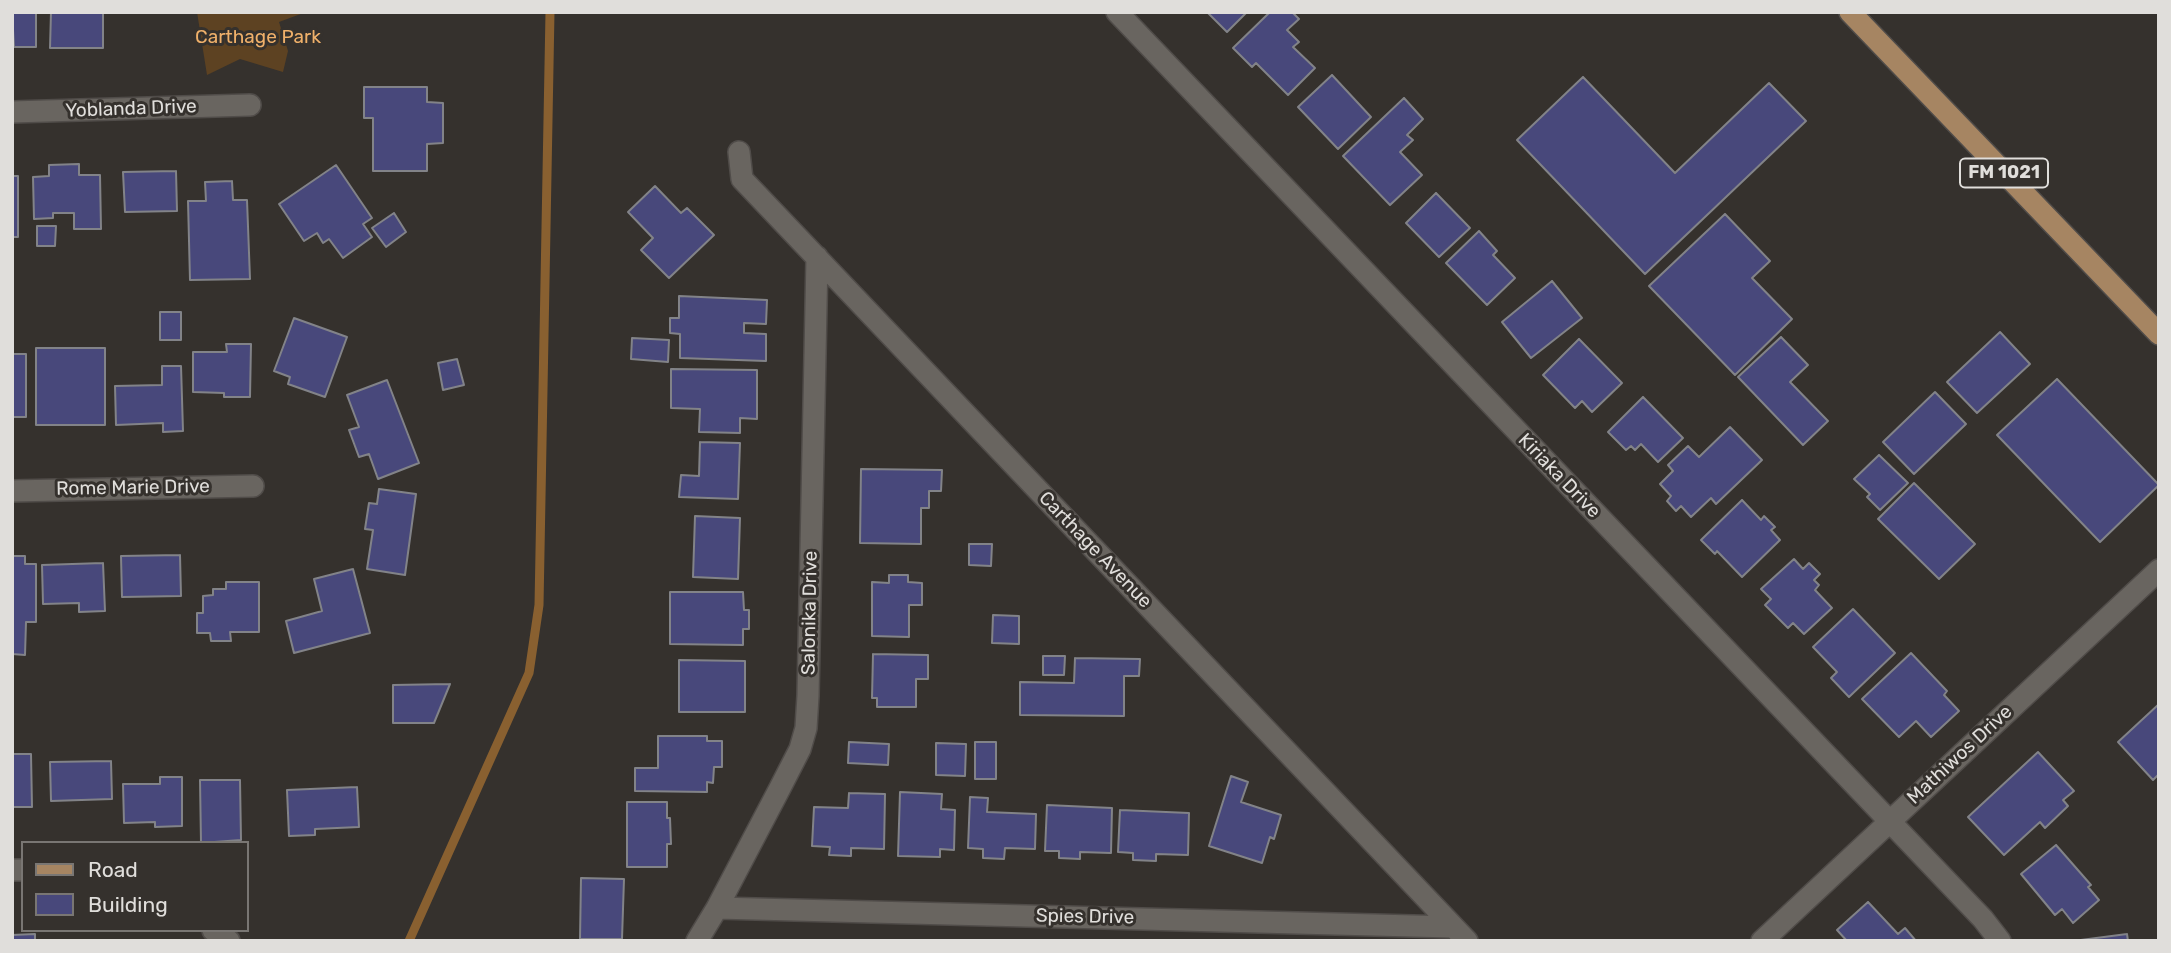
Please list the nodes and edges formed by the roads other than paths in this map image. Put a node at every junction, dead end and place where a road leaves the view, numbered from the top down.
1 (1117, 12) edge
2 (1850, 12) edge
3 (250, 105) dead end
4 (12, 112) edge
5 (739, 152) dead end
6 (817, 257) junction
7 (2159, 334) edge
8 (253, 486) dead end
9 (12, 491) edge
10 (2159, 570) edge
11 (1889, 822) junction
12 (717, 908) junction
13 (1460, 934) edge
14 (697, 941) edge
15 (1762, 941) edge
16 (2000, 941) edge

1 - 11 street, Kiriaka Drive
2 - 7 main road, FM 1021
3 - 4 street, Yoblanda Drive
5 - 6 street, Carthage Avenue
6 - 12 street, Salonika Drive
6 - 13 street, Carthage Avenue
8 - 9 street, Rome Marie Drive
10 - 11 street, Mathiwos Drive
11 - 15 street, Mathiwos Drive
11 - 16 street, Kiriaka Drive
12 - 13 street, Spies Drive
12 - 14 street, Salonika Drive

